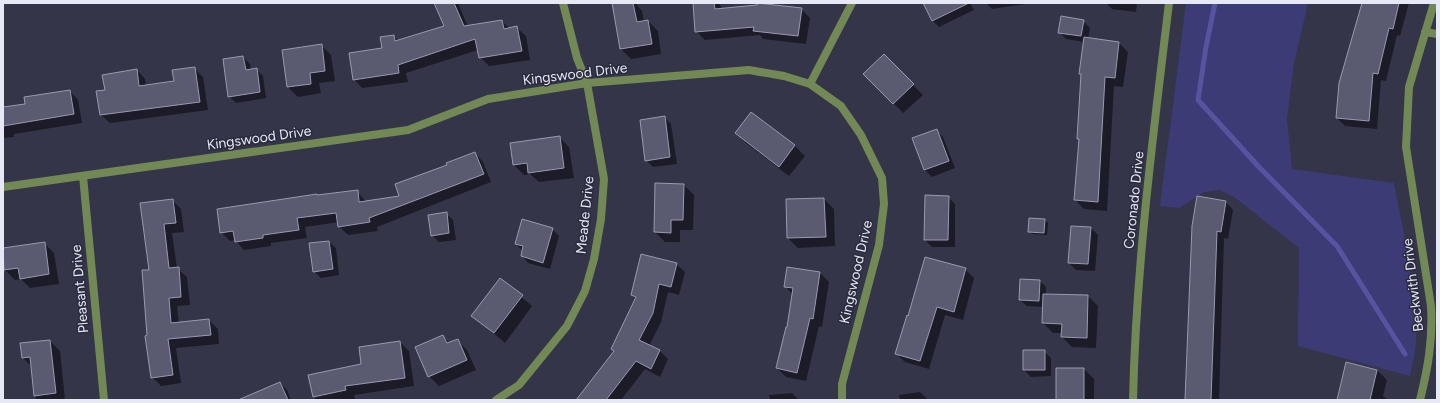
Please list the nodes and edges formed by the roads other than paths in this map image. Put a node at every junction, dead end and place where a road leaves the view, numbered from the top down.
1 (563, 3) edge
2 (852, 3) edge
3 (1169, 3) edge
4 (1434, 3) edge
5 (1426, 32) junction
6 (1437, 34) edge
7 (587, 83) junction
8 (810, 84) junction
9 (83, 176) junction
10 (3, 188) edge
11 (104, 400) edge
12 (496, 400) edge
13 (842, 400) edge
14 (1133, 400) edge
15 (1420, 400) edge

1 - 7 street, Meade Drive
2 - 8 street
3 - 14 street, Coronado Drive
4 - 5 street, Beckwith Drive
5 - 6 street
5 - 15 street, Beckwith Drive
7 - 8 street, Kingswood Drive
7 - 9 street, Kingswood Drive
7 - 12 street, Meade Drive
8 - 13 street, Kingswood Drive
9 - 10 street, Kingswood Drive
9 - 11 street, Pleasant Drive

